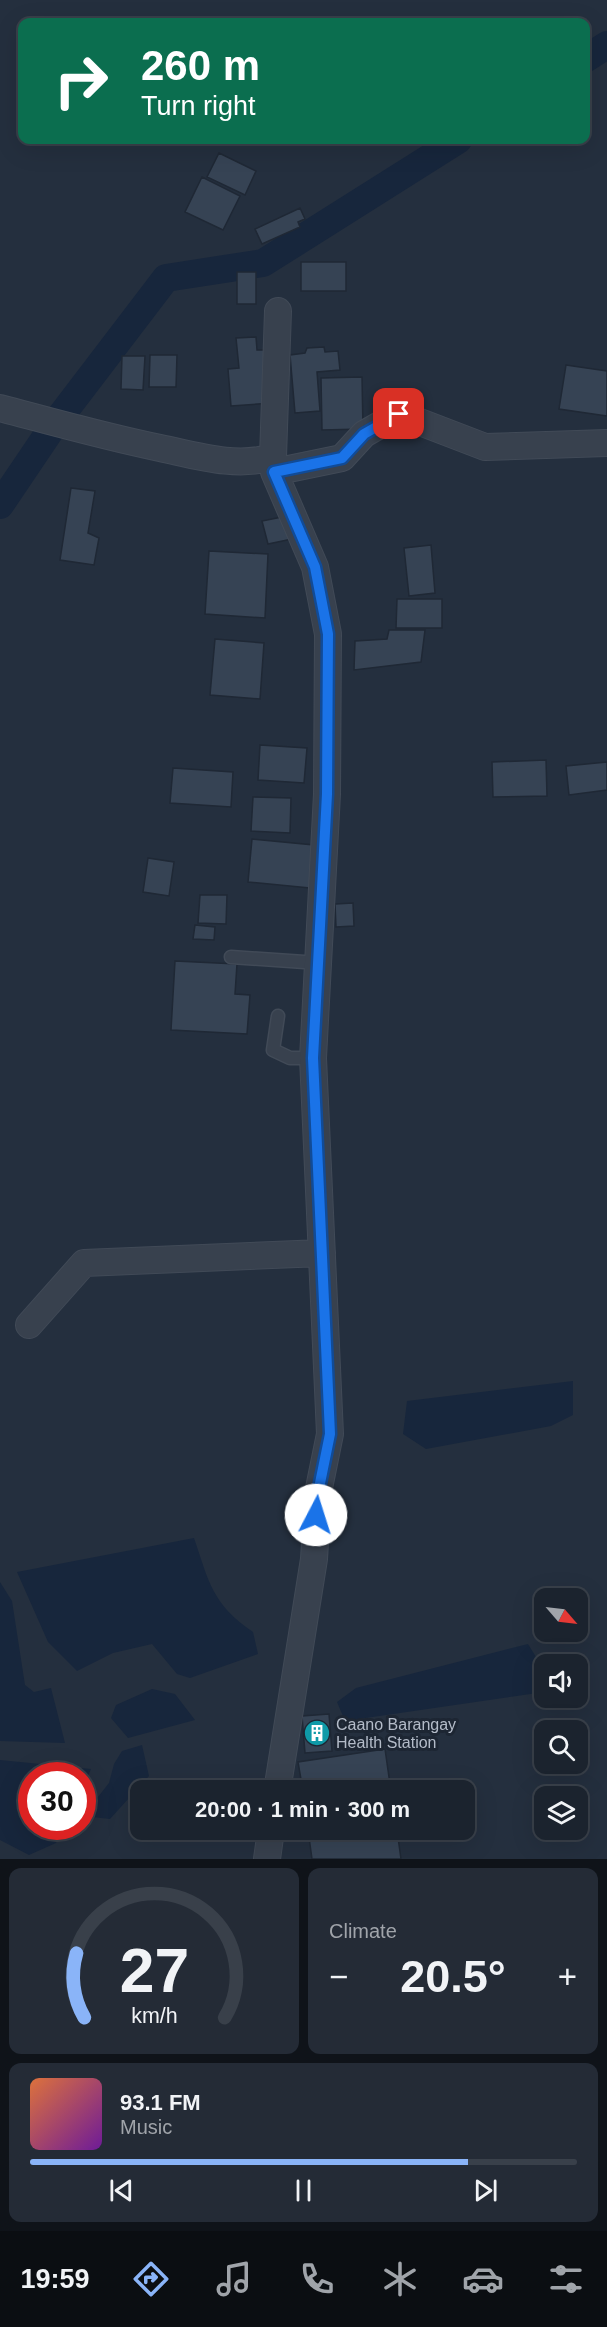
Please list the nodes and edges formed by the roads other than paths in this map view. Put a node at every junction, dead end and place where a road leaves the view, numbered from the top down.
1 (278, 311) dead end
2 (0, 408) edge
3 (607, 443) edge
4 (273, 464) junction
5 (231, 957) dead end
6 (319, 963) junction
7 (278, 1016) dead end
8 (313, 1058) junction
9 (322, 1253) junction
10 (29, 1325) dead end
11 (279, 1780) edge
12 (270, 1840) edge
13 (267, 1859) edge

1 - 4 street
2 - 4 street
3 - 4 street
4 - 6 street
5 - 6 lane
6 - 8 street
7 - 8 lane
8 - 9 street
9 - 10 street
9 - 11 street
12 - 13 street

